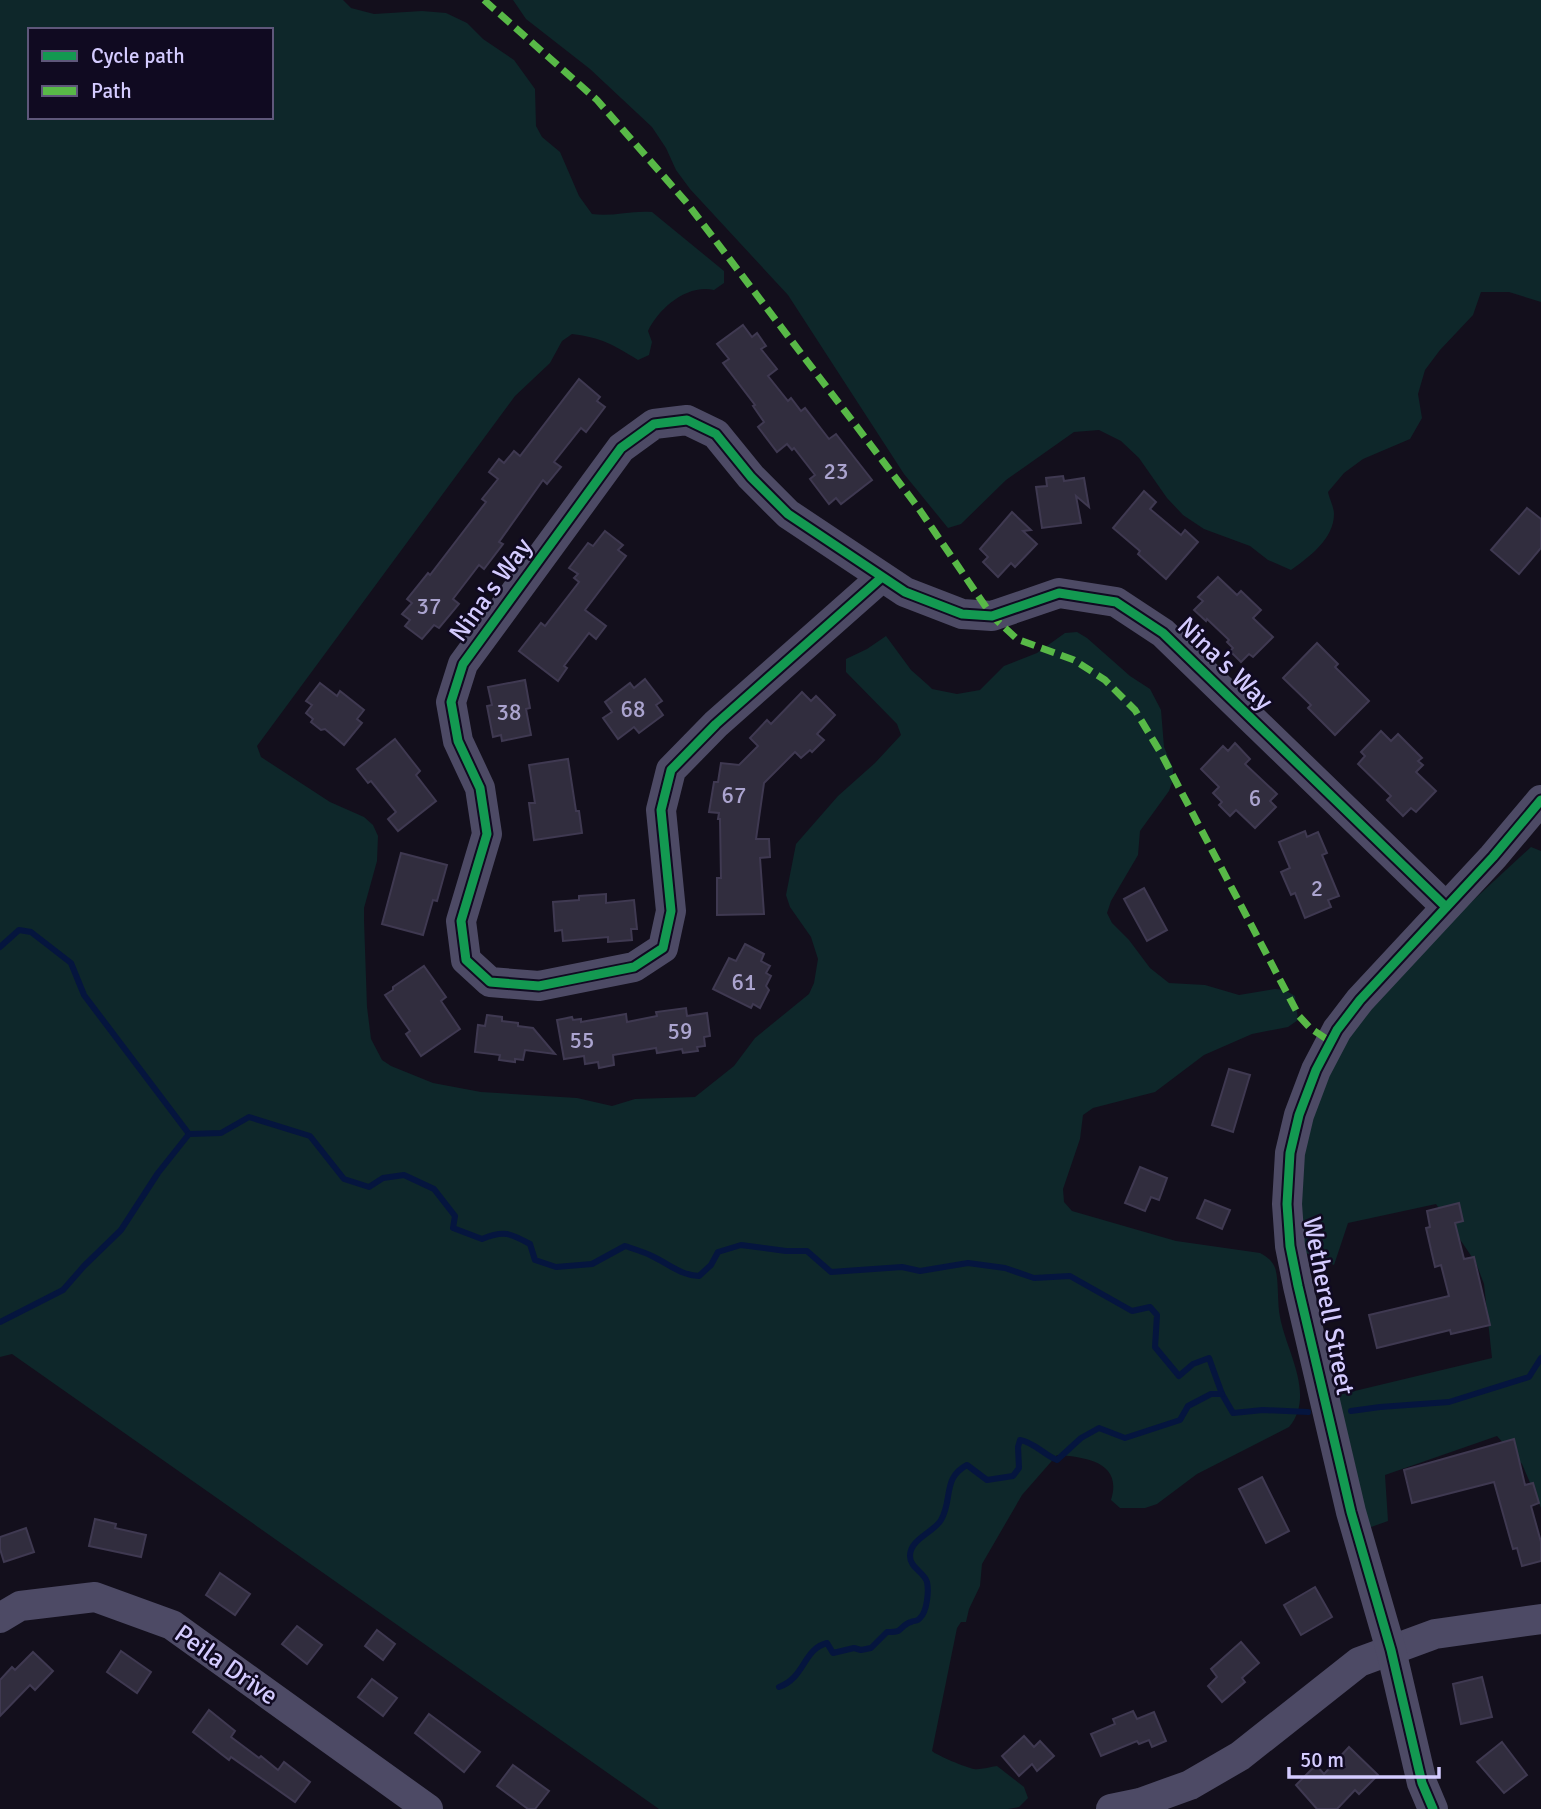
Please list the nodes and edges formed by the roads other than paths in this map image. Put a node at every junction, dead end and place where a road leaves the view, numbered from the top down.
1 (882, 577) junction
2 (1541, 800) edge
3 (1446, 907) junction
4 (0, 1618) edge
5 (1541, 1619) edge
6 (1391, 1650) junction
7 (428, 1809) edge
8 (1111, 1809) edge
9 (1433, 1809) edge

1 - 1 street, Nina's Way
1 - 3 street, Nina's Way
2 - 3 street, Wetherell Street
3 - 6 street, Wetherell Street
4 - 7 street, Peila Drive
5 - 6 street
6 - 8 street
6 - 9 street, Wetherell Street

